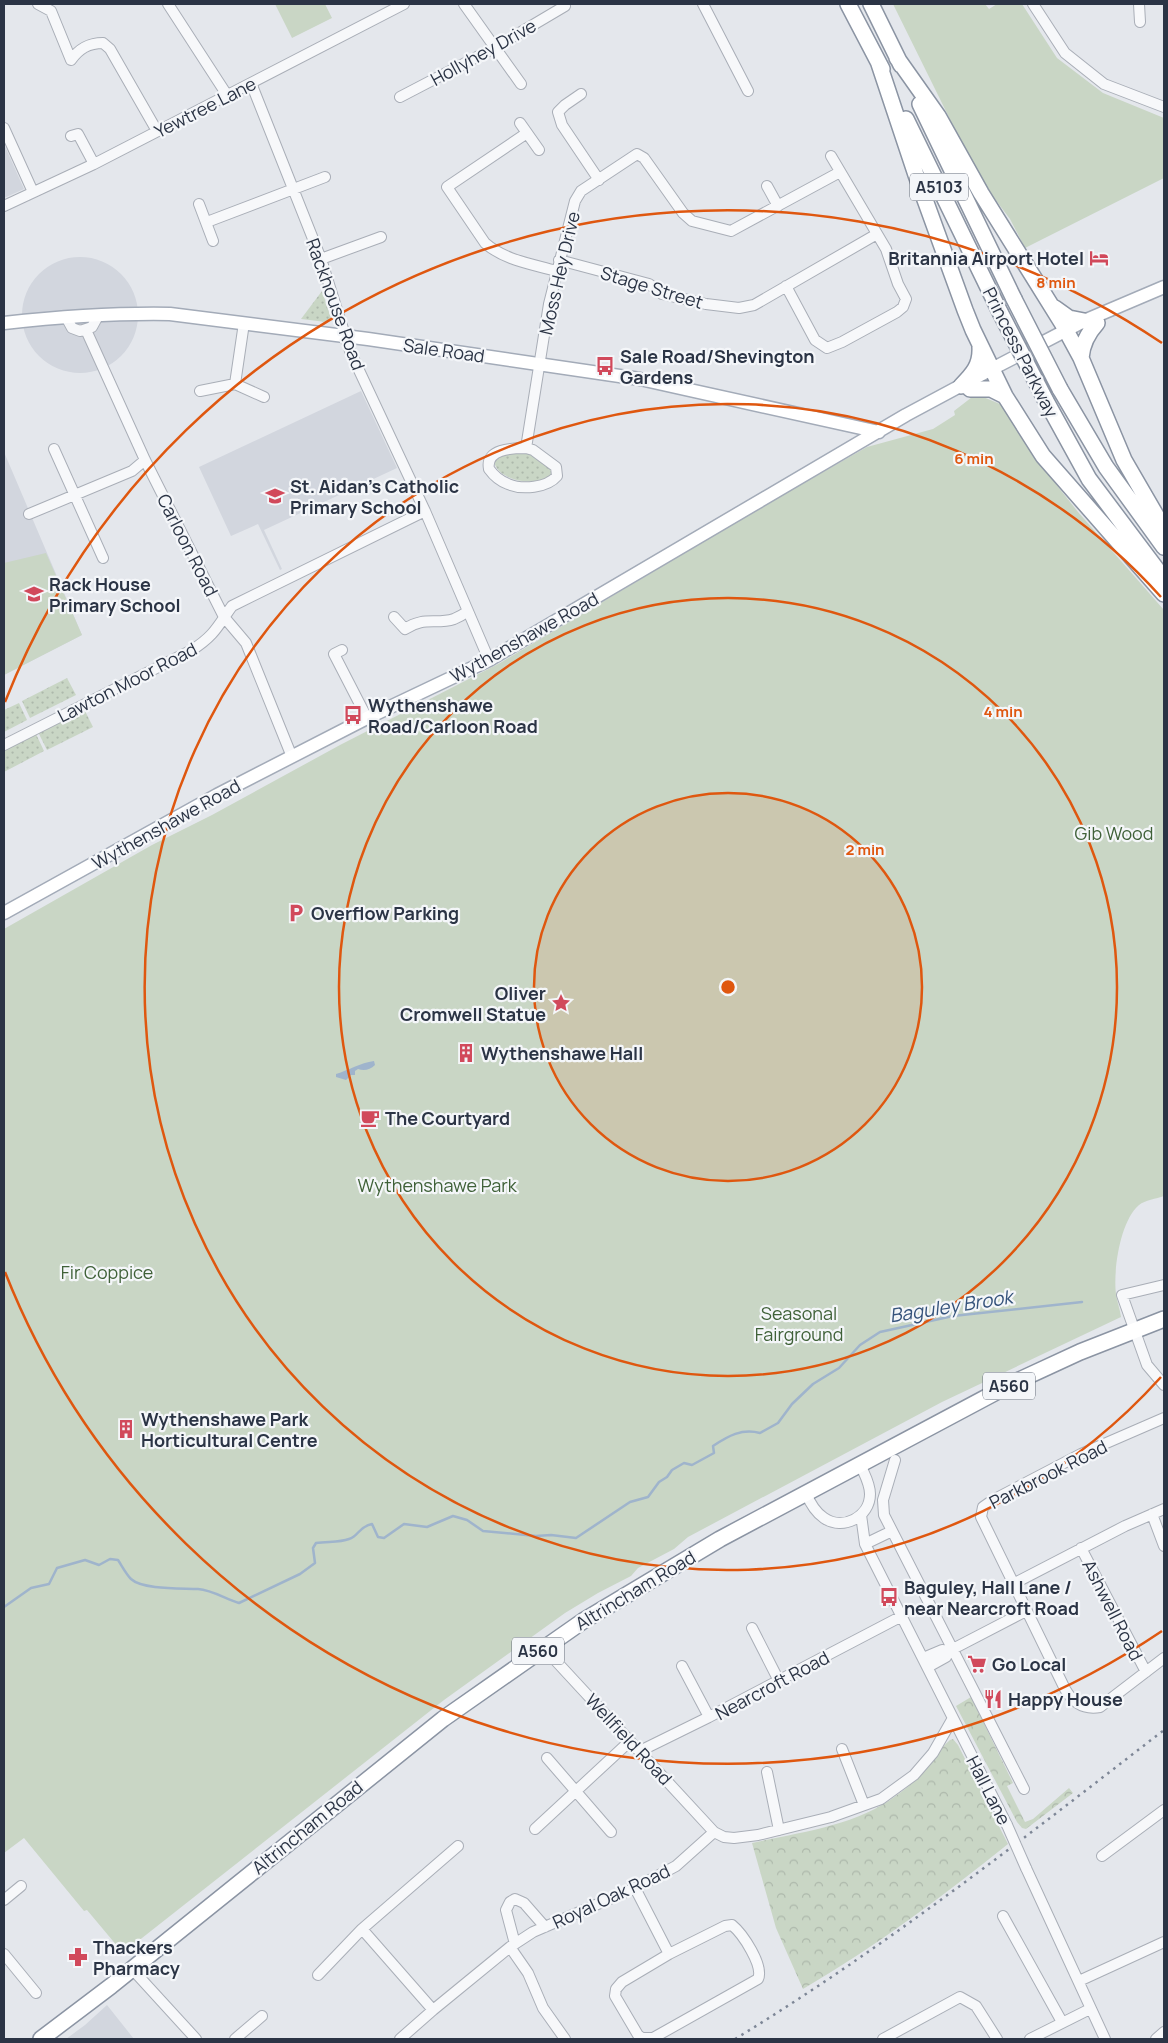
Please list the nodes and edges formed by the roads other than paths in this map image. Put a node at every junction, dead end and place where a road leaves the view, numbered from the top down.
1 (38, 4) edge
2 (168, 4) edge
3 (404, 4) edge
4 (464, 4) edge
5 (703, 4) edge
6 (848, 4) edge
7 (871, 4) edge
8 (1139, 4) edge
9 (1036, 5) edge
10 (565, 6) dead end
11 (1140, 22) dead end
12 (494, 48) junction
13 (898, 58) junction
14 (878, 61) junction
15 (251, 83) junction
16 (521, 84) dead end
17 (748, 91) dead end
18 (581, 94) dead end
19 (227, 95) junction
20 (400, 97) dead end
21 (1164, 107) edge
22 (520, 123) dead end
23 (4, 128) edge
24 (157, 131) junction
25 (526, 133) junction
26 (70, 136) dead end
27 (539, 150) dead end
28 (831, 156) dead end
29 (94, 164) junction
30 (840, 172) junction
31 (326, 177) dead end
32 (599, 180) junction
33 (767, 186) dead end
34 (292, 189) junction
35 (33, 192) junction
36 (199, 204) dead end
37 (4, 206) edge
38 (778, 206) junction
39 (207, 222) junction
40 (877, 234) junction
41 (381, 237) dead end
42 (213, 241) dead end
43 (321, 259) junction
44 (558, 265) junction
45 (786, 286) junction
46 (1164, 287) edge
47 (1053, 308) junction
48 (98, 316) junction
49 (66, 317) junction
50 (1090, 322) junction
51 (4, 323) edge
52 (244, 323) junction
53 (86, 330) junction
54 (1068, 334) junction
55 (344, 335) junction
56 (980, 344) junction
57 (1081, 358) junction
58 (540, 364) junction
59 (994, 373) junction
60 (235, 384) junction
61 (966, 388) junction
62 (200, 391) dead end
63 (1006, 396) junction
64 (264, 398) dead end
65 (879, 432) junction
66 (526, 448) junction
67 (54, 449) dead end
68 (145, 460) junction
69 (76, 496) junction
70 (425, 511) junction
71 (29, 514) dead end
72 (1164, 529) edge
73 (1164, 547) edge
74 (103, 558) dead end
75 (1164, 579) edge
76 (1164, 594) edge
77 (468, 611) junction
78 (224, 617) junction
79 (394, 617) dead end
80 (334, 654) dead end
81 (489, 660) junction
82 (367, 718) junction
83 (4, 745) edge
84 (292, 757) junction
85 (4, 913) edge
86 (1164, 1285) edge
87 (1164, 1319) edge
88 (1133, 1330) junction
89 (1164, 1385) edge
90 (1164, 1418) edge
91 (895, 1460) dead end
92 (860, 1464) junction
93 (806, 1493) junction
94 (1164, 1509) edge
95 (1152, 1514) junction
96 (861, 1515) junction
97 (847, 1523) junction
98 (892, 1531) junction
99 (865, 1542) junction
100 (1164, 1546) edge
101 (1081, 1548) junction
102 (1013, 1584) junction
103 (1026, 1611) junction
104 (902, 1616) junction
105 (752, 1628) dead end
106 (543, 1647) junction
107 (951, 1650) junction
108 (1164, 1658) edge
109 (925, 1663) junction
110 (682, 1666) dead end
111 (1146, 1672) junction
112 (779, 1681) junction
113 (709, 1717) junction
114 (953, 1718) junction
115 (630, 1741) junction
116 (842, 1749) dead end
117 (640, 1751) junction
118 (547, 1758) dead end
119 (767, 1772) dead end
120 (1024, 1790) dead end
121 (576, 1792) junction
122 (864, 1805) junction
123 (1164, 1810) edge
124 (535, 1829) dead end
125 (779, 1830) junction
126 (611, 1832) dead end
127 (714, 1832) junction
128 (458, 1846) dead end
129 (1102, 1856) dead end
130 (21, 1886) dead end
131 (636, 1888) junction
132 (4, 1900) edge
133 (1003, 1916) dead end
134 (545, 1927) junction
135 (362, 1929) junction
136 (1164, 1942) edge
137 (512, 1946) junction
138 (4, 1954) edge
139 (669, 1954) junction
140 (132, 1969) junction
141 (318, 1975) dead end
142 (1078, 1982) junction
143 (36, 1993) dead end
144 (1090, 2009) junction
145 (433, 2010) junction
146 (262, 2016) dead end
147 (1062, 2022) junction
148 (1164, 2032) edge
149 (41, 2039) edge
150 (196, 2039) edge
151 (235, 2039) edge
152 (400, 2039) edge
153 (565, 2039) edge
154 (882, 2039) edge
155 (997, 2039) edge
156 (1030, 2039) edge
157 (1105, 2039) edge
158 (1156, 2039) edge

1 - 24 street
2 - 19 street
3 - 15 street, Yewtree Lane
4 - 12 street
5 - 17 street
6 - 14 highway, Princess Parkway / A5103
7 - 13 highway, Princess Parkway / A5103
8 - 11 street
9 - 21 street
10 - 12 street, Hollyhey Drive
12 - 16 street
12 - 20 street, Hollyhey Drive
13 - 47 highway
13 - 73 highway, Princess Parkway / A5103, bridge
14 - 56 highway
14 - 75 highway, Princess Parkway / A5103, bridge
15 - 19 street, Yewtree Lane
15 - 34 street, Rackhouse Road
18 - 32 street
19 - 24 street, Yewtree Lane
22 - 25 street
23 - 35 street
24 - 29 street, Yewtree Lane
25 - 27 street
25 - 44 street, Stage Street
26 - 29 street
28 - 30 street
29 - 35 street, Yewtree Lane
30 - 38 street, Moss Hey Drive
30 - 40 street
31 - 34 street
32 - 38 street, Moss Hey Drive
32 - 44 street, Moss Hey Drive
33 - 38 street
34 - 39 street
34 - 43 street, Rackhouse Road
35 - 37 street, Yewtree Lane
36 - 39 street
39 - 42 street
40 - 45 street, Stage Street
40 - 45 street
41 - 43 street
43 - 55 street, Rackhouse Road
44 - 45 street, Stage Street
44 - 58 street, Moss Hey Drive
46 - 50 main road, Wythenshawe Road
47 - 50 highway
47 - 54 highway
48 - 49 main road, Sale Road
48 - 52 main road, Sale Road
48 - 53 street
49 - 51 main road, Sale Road
49 - 53 street
50 - 54 main road, Wythenshawe Road
50 - 57 highway
52 - 55 main road, Sale Road
52 - 60 street
53 - 68 street, Carloon Road
54 - 57 highway
54 - 59 main road, Wythenshawe Road
55 - 58 main road, Sale Road
55 - 70 street, Rackhouse Road
56 - 59 highway
56 - 61 highway
57 - 72 highway
58 - 65 main road, Sale Road
58 - 66 street, Moss Hey Drive
59 - 61 main road, Wythenshawe Road
59 - 63 highway
60 - 62 street
60 - 64 street
61 - 63 highway
61 - 65 main road, Wythenshawe Road
63 - 76 highway
65 - 81 main road, Wythenshawe Road
66 - 66 street
67 - 69 street
68 - 69 street
68 - 78 street, Carloon Road
69 - 71 street
69 - 74 street
70 - 77 street, Rackhouse Road
70 - 78 street, Lawton Moor Road
77 - 79 street
77 - 81 street, Rackhouse Road
78 - 83 street, Lawton Moor Road
78 - 84 street, Carloon Road
80 - 82 street
81 - 82 main road, Wythenshawe Road
82 - 84 main road, Wythenshawe Road
84 - 85 main road, Wythenshawe Road
86 - 88 street
87 - 88 highway, Altrincham Road / A560
88 - 89 street
88 - 92 highway, Altrincham Road / A560
90 - 102 street, Parkbrook Road
91 - 98 street
92 - 93 highway, Altrincham Road / A560
92 - 96 street, Hall Lane
93 - 97 street
93 - 106 highway, Altrincham Road / A560
94 - 95 street
95 - 100 street
95 - 101 street
96 - 97 street
96 - 99 street, Hall Lane
97 - 99 street, Hall Lane
98 - 99 street
98 - 107 street
99 - 104 street, Hall Lane
101 - 102 street
101 - 111 street, Ashwell Road
102 - 103 street, Parkbrook Road
103 - 107 street
103 - 111 street, Parkbrook Road
104 - 109 street, Hall Lane
104 - 112 street, Nearcroft Road
105 - 112 street
106 - 115 street, Wellfield Road
106 - 140 highway, Altrincham Road / A560
107 - 109 street
107 - 120 street
108 - 111 street
109 - 114 street, Hall Lane
110 - 113 street
112 - 113 street, Nearcroft Road
113 - 117 street, Nearcroft Road
114 - 122 street
114 - 142 street, Hall Lane, bridge
115 - 117 street, Wellfield Road
115 - 121 street
116 - 122 street
117 - 127 street, Wellfield Road
118 - 121 street
119 - 125 street
121 - 124 street
121 - 126 street
122 - 125 street
123 - 129 street
125 - 127 street
127 - 131 street, Royal Oak Road
128 - 135 street
130 - 132 street
131 - 134 street, Royal Oak Road
131 - 139 street
133 - 147 street
134 - 137 street, Royal Oak Road
134 - 137 street
135 - 141 street
135 - 145 street
136 - 142 street
137 - 145 street, Royal Oak Road
137 - 153 street
138 - 143 street
139 - 139 street
140 - 149 highway, Altrincham Road / A560
140 - 150 street
142 - 144 street, Hall Lane
144 - 147 street
144 - 157 street, Hall Lane
145 - 152 street, Royal Oak Road
146 - 151 street
147 - 156 street
148 - 158 street
154 - 155 street

